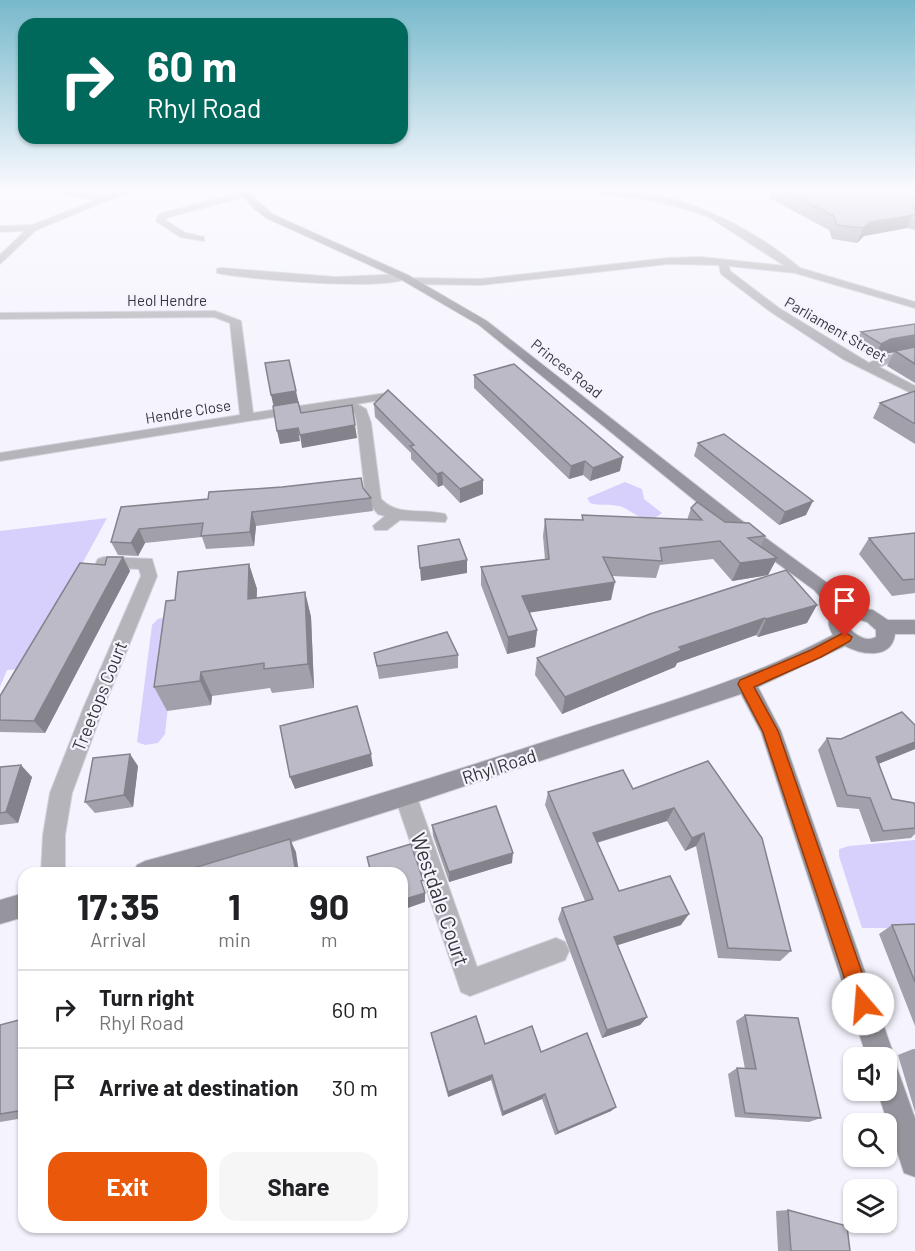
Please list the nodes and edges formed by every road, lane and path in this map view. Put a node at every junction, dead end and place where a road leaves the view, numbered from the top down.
1 (13, 248) edge
2 (340, 248) edge
3 (765, 248) edge
4 (0, 261) edge
5 (724, 262) junction
6 (796, 270) junction
7 (221, 271) dead end
8 (408, 279) junction
9 (481, 282) junction
10 (440, 296) junction
11 (915, 305) edge
12 (0, 316) edge
13 (915, 354) edge
14 (869, 366) junction
15 (915, 391) edge
16 (382, 396) edge
17 (346, 403) junction
18 (247, 418) junction
19 (0, 457) edge
20 (397, 515) junction
21 (439, 518) dead end
22 (381, 526) dead end
23 (104, 563) edge
24 (846, 613) junction
25 (884, 627) junction
26 (915, 627) edge
27 (845, 637) junction
28 (746, 684) junction
29 (406, 797) junction
30 (53, 867) edge
31 (168, 867) edge
32 (18, 907) edge
33 (0, 912) edge
34 (556, 951) dead end
35 (877, 1047) edge
36 (895, 1101) edge
37 (915, 1162) edge

1 - 4 street
2 - 8 street, Princes Road
3 - 6 street
5 - 6 street
5 - 9 street
5 - 14 street, Parliament Street
6 - 11 street
7 - 8 street
8 - 9 street
8 - 10 street, Princes Road
9 - 10 street
10 - 24 street, Princes Road
12 - 18 street, Heol Hendre
13 - 14 street
14 - 15 street, Parliament Street
16 - 17 street, Hendre Close
17 - 18 street, Hendre Close
17 - 20 street
18 - 19 street, Hendre Close
20 - 21 street
20 - 22 street
23 - 30 street, Treetops Court
24 - 25 street
24 - 27 street
25 - 26 street
25 - 27 street
27 - 28 street, Rhyl Road
28 - 29 street, Rhyl Road
28 - 35 street
29 - 31 street, Rhyl Road
29 - 34 street, Westdale Court
32 - 33 street
36 - 37 street

